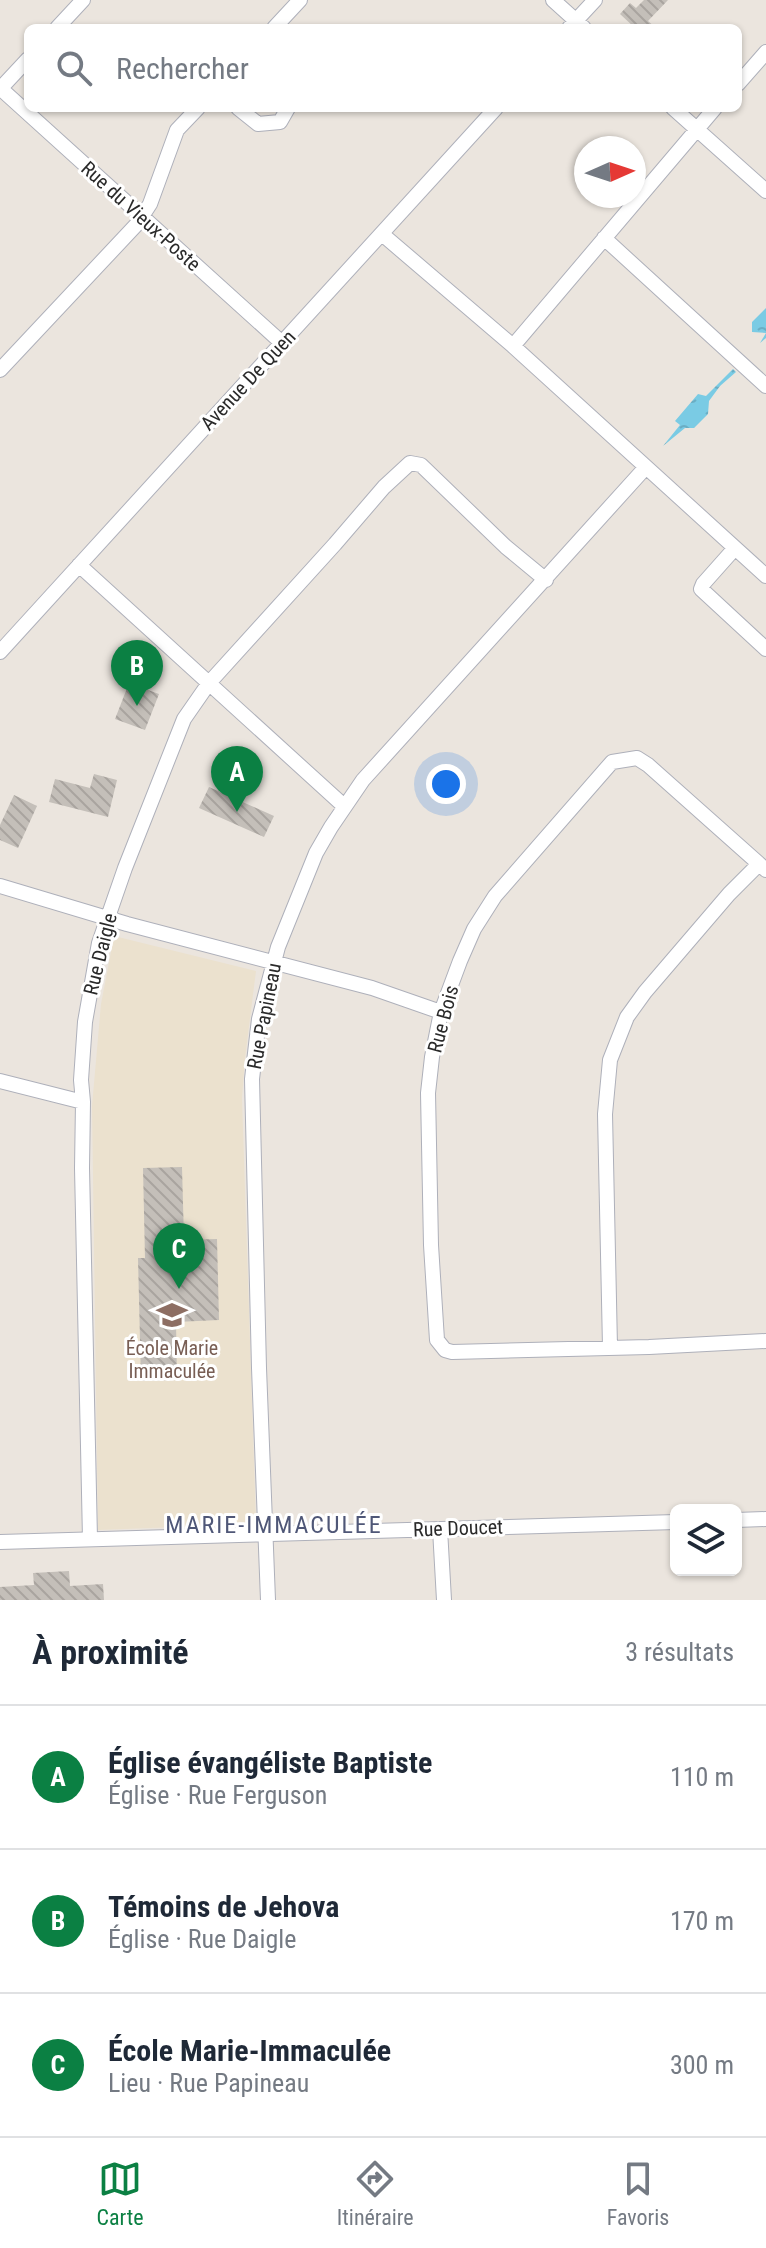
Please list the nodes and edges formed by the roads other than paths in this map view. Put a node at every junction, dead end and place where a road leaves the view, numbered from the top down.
1 (83, 0) edge
2 (300, 0) edge
3 (553, 0) edge
4 (595, 0) edge
5 (61, 24) edge
6 (278, 24) edge
7 (574, 24) edge
8 (577, 24) edge
9 (766, 52) edge
10 (24, 63) edge
11 (742, 79) edge
12 (0, 89) edge
13 (24, 111) edge
14 (26, 112) edge
15 (194, 112) edge
16 (243, 112) edge
17 (286, 112) edge
18 (492, 112) edge
19 (678, 112) edge
20 (711, 112) edge
21 (696, 128) junction
22 (766, 191) edge
23 (142, 217) junction
24 (382, 234) junction
25 (604, 238) junction
26 (282, 343) junction
27 (513, 346) junction
28 (0, 370) edge
29 (766, 386) edge
30 (646, 467) junction
31 (735, 548) junction
32 (79, 565) junction
33 (766, 576) edge
34 (546, 580) junction
35 (766, 649) edge
36 (0, 652) edge
37 (209, 683) junction
38 (344, 806) junction
39 (763, 867) edge
40 (0, 886) edge
41 (109, 918) junction
42 (272, 962) junction
43 (441, 1012) junction
44 (0, 1081) edge
45 (83, 1102) junction
46 (766, 1341) edge
47 (610, 1347) junction
48 (766, 1519) edge
49 (742, 1520) edge
50 (670, 1522) edge
51 (440, 1529) junction
52 (266, 1534) junction
53 (90, 1539) junction
54 (0, 1542) edge
55 (268, 1600) edge
56 (444, 1600) edge

1 - 5 street
2 - 6 street
3 - 7 street
4 - 8 street
9 - 11 street
10 - 12 street
12 - 13 street, Rue du Vieux-Poste
14 - 23 street, Rue du Vieux-Poste
15 - 23 street
16 - 17 street
18 - 24 street, Avenue De Quen
19 - 21 street
20 - 21 street
21 - 22 street
21 - 25 street
23 - 26 street, Rue du Vieux-Poste
23 - 28 street
24 - 26 street, Avenue De Quen
24 - 27 street
25 - 27 street
25 - 29 street
26 - 32 street, Avenue De Quen
27 - 30 street
30 - 31 street
30 - 34 street, Rue Papineau
31 - 33 street
31 - 35 street
32 - 36 street, Avenue De Quen
32 - 37 street
34 - 37 street, Rue Daigle
34 - 38 street, Rue Papineau
37 - 38 street
37 - 41 street, Rue Daigle
38 - 42 street, Rue Papineau
39 - 43 street, Rue Bois
39 - 47 street
40 - 41 street
41 - 42 street
41 - 45 street, Rue Daigle
42 - 43 street
42 - 52 street, Rue Papineau
43 - 47 street, Rue Bois
44 - 45 street
45 - 53 street, Rue Daigle
46 - 47 street
48 - 49 street
50 - 51 street, Rue Doucet
51 - 52 street, Rue Doucet
51 - 56 street
52 - 53 street, Rue Doucet
52 - 55 street, Rue Papineau
53 - 54 street, Rue Doucet

